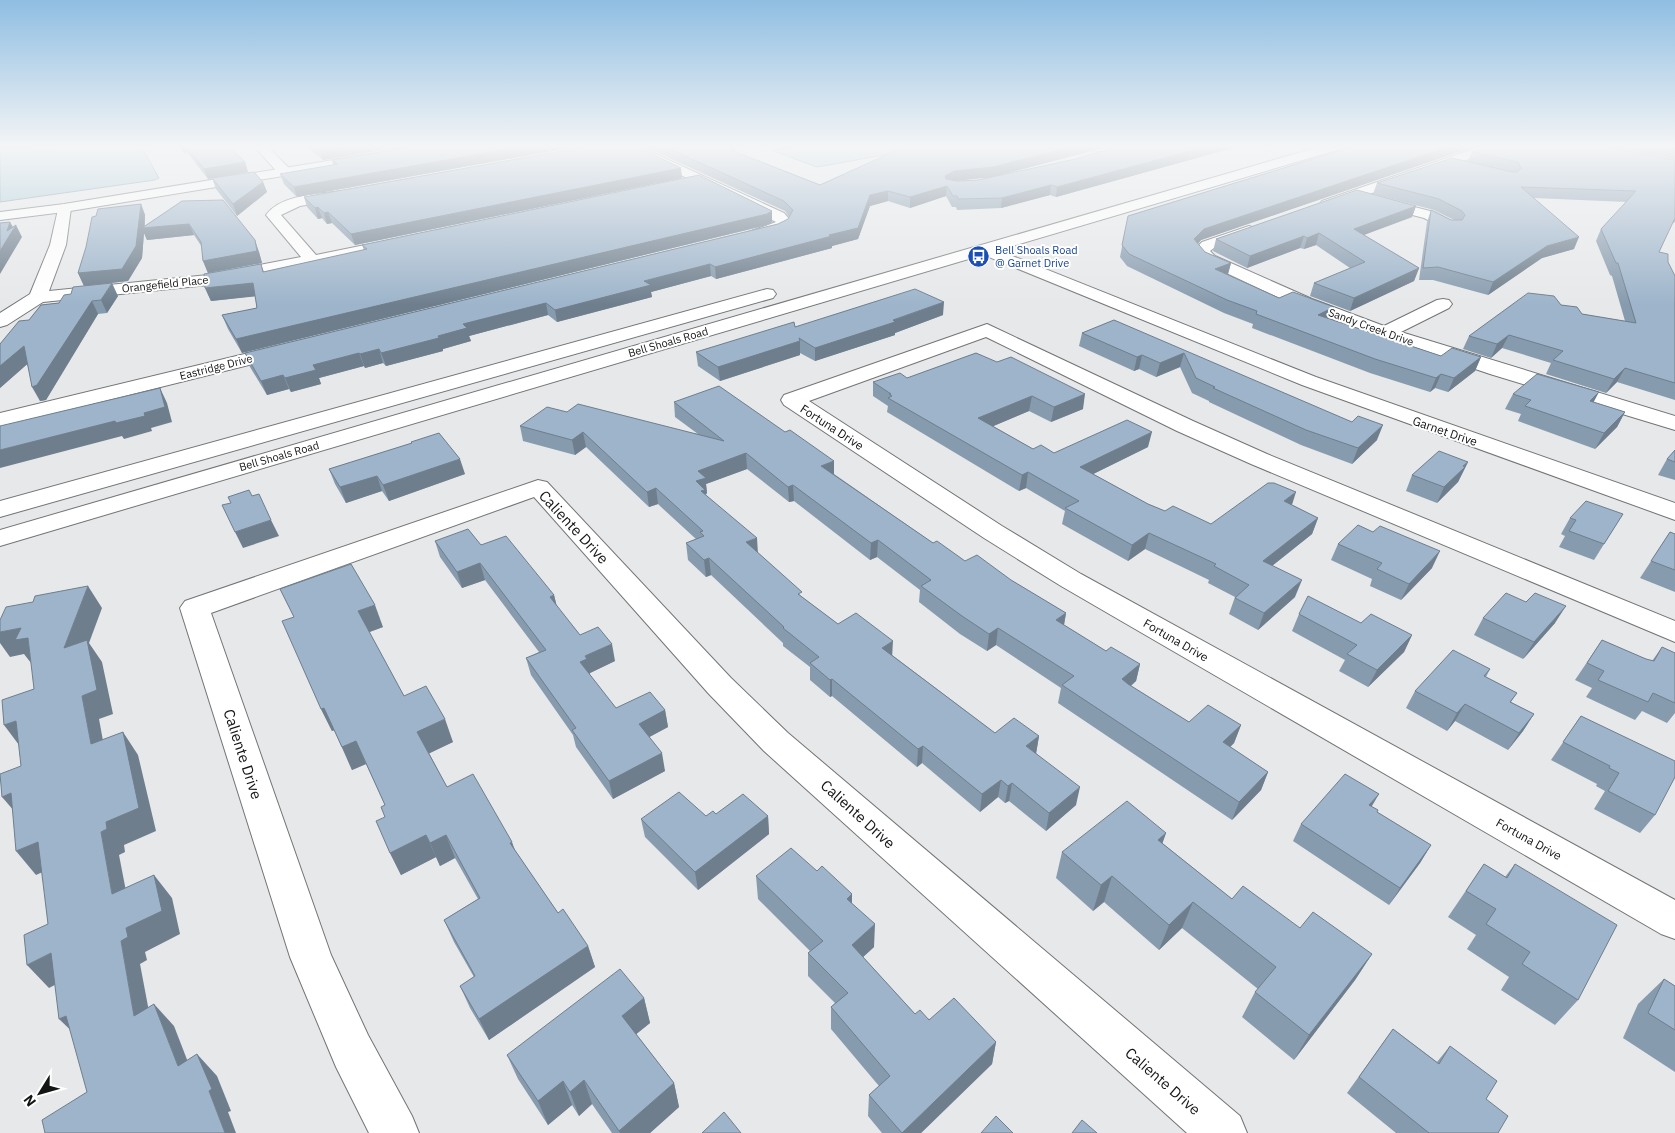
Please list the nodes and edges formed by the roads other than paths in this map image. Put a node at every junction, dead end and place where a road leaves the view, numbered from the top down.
1 (120, 199) edge
2 (320, 199) edge
3 (742, 199) edge
4 (1104, 199) edge
5 (1156, 199) edge
6 (1342, 199) edge
7 (1368, 199) edge
8 (64, 208) junction
9 (1308, 211) edge
10 (0, 216) edge
11 (1262, 226) edge
12 (1452, 227) edge
13 (734, 240) edge
14 (382, 247) edge
15 (993, 247) junction
16 (313, 261) junction
17 (833, 275) dead end
18 (786, 288) dead end
19 (38, 297) junction
20 (1443, 304) dead end
21 (0, 320) edge
22 (1385, 333) junction
23 (299, 347) edge
24 (0, 420) edge
25 (1675, 423) edge
26 (0, 509) edge
27 (1675, 512) edge
28 (0, 538) edge
29 (1675, 632) edge
30 (1675, 922) edge
31 (395, 1133) edge
32 (1223, 1133) edge

1 - 8 street
2 - 16 street
3 - 13 street
4 - 17 street
5 - 15 street, Bell Shoals Road
6 - 9 street
7 - 12 street
8 - 10 street
8 - 19 street
11 - 22 street, Sandy Creek Drive
14 - 16 street, Orangefield Place
15 - 27 street, Garnet Drive
15 - 28 street, Bell Shoals Road
16 - 19 street, Orangefield Place
18 - 26 street, Bell Shoals Road
19 - 21 street
20 - 22 street
22 - 25 street, Sandy Creek Drive
23 - 24 street, Eastridge Drive
29 - 30 street, Fortuna Drive
31 - 32 street, Caliente Drive

